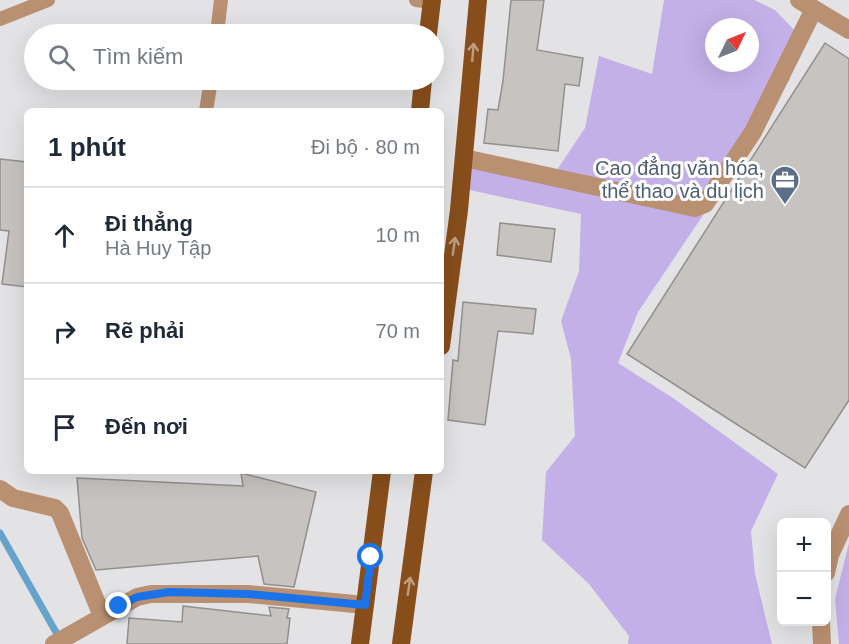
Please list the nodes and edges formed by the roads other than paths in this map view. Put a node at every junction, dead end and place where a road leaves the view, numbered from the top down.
1 (48, 0) edge
2 (221, 0) edge
3 (478, 0) edge
4 (426, 1) edge
5 (806, 5) edge
6 (0, 19) edge
7 (218, 24) edge
8 (427, 24) edge
9 (849, 30) edge
10 (209, 90) edge
11 (422, 90) edge
12 (206, 108) edge
13 (420, 108) edge
14 (464, 158) junction
15 (444, 321) edge
16 (382, 474) edge
17 (424, 474) edge
18 (0, 489) edge
19 (849, 514) edge
20 (826, 572) edge
21 (365, 605) junction
22 (102, 616) junction
23 (821, 626) edge
24 (54, 644) edge
25 (360, 644) edge
26 (401, 644) edge
27 (822, 644) edge

1 - 6 lane
2 - 7 lane
14 -> 3 main road
4 - 8 main road
5 - 9 street
5 - 14 street
10 - 12 lane
11 - 13 main road
15 -> 14 main road
16 - 21 main road
26 -> 17 main road
18 - 22 street
19 - 20 street
21 - 22 street
21 - 25 main road
22 - 24 street
23 - 27 street

